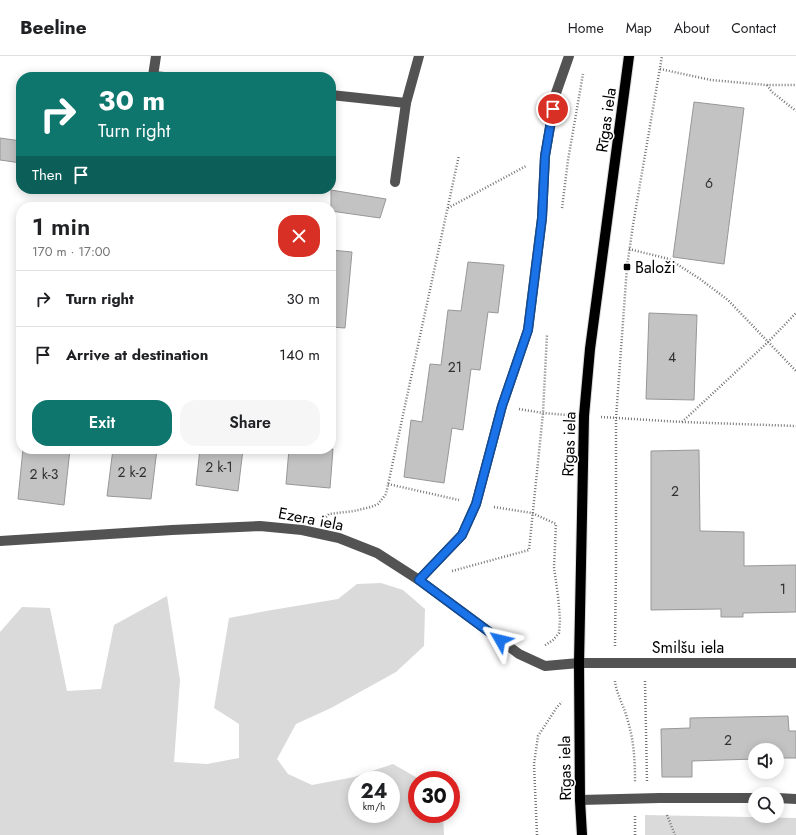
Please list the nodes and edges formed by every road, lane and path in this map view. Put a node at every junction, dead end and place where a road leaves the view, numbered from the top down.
1 (156, 56) edge
2 (419, 56) edge
3 (569, 56) edge
4 (630, 56) edge
5 (662, 56) edge
6 (660, 69) junction
7 (154, 72) edge
8 (766, 85) junction
9 (796, 85) edge
10 (336, 96) edge
11 (406, 103) junction
12 (796, 111) edge
13 (459, 155) dead end
14 (545, 156) junction
15 (395, 182) dead end
16 (447, 208) junction
17 (629, 249) junction
18 (796, 313) edge
19 (768, 342) junction
20 (796, 371) edge
21 (502, 406) junction
22 (584, 416) junction
23 (616, 418) junction
24 (682, 422) junction
25 (796, 426) edge
26 (322, 520) dead end
27 (0, 541) edge
28 (419, 580) junction
29 (645, 662) junction
30 (580, 663) junction
31 (614, 663) junction
32 (796, 663) edge
33 (580, 683) junction
34 (636, 798) junction
35 (648, 798) junction
36 (748, 798) edge
37 (784, 798) edge
38 (796, 799) edge
39 (580, 800) junction
40 (537, 835) edge
41 (582, 835) edge
42 (636, 835) edge

1 - 7 street
2 - 11 street
3 - 14 street
4 - 22 main road, Rīgas iela
5 - 6 path
6 - 8 path
6 - 17 path
8 - 9 path
8 - 12 path
10 - 11 street
11 - 15 street
13 - 16 path
14 - 16 path
14 - 21 street
16 - 26 path
17 - 19 path
17 - 23 path
18 - 19 path
19 - 20 path
19 - 24 path
21 - 22 path
21 - 28 street
22 - 23 path
22 - 30 main road, Rīgas iela
23 - 24 path
23 - 31 path
24 - 25 path
27 - 28 street, Ezera iela
28 - 30 street, Ezera iela
29 - 31 street, Smilšu iela
29 - 32 street, Smilšu iela
29 - 35 path
30 - 31 street, Smilšu iela
30 - 33 main road, Rīgas iela
31 - 34 path
33 - 39 main road, Rīgas iela
33 - 40 path
34 - 35 street
34 - 39 street
34 - 42 path
35 - 36 street
37 - 38 street
39 - 41 main road, Rīgas iela

